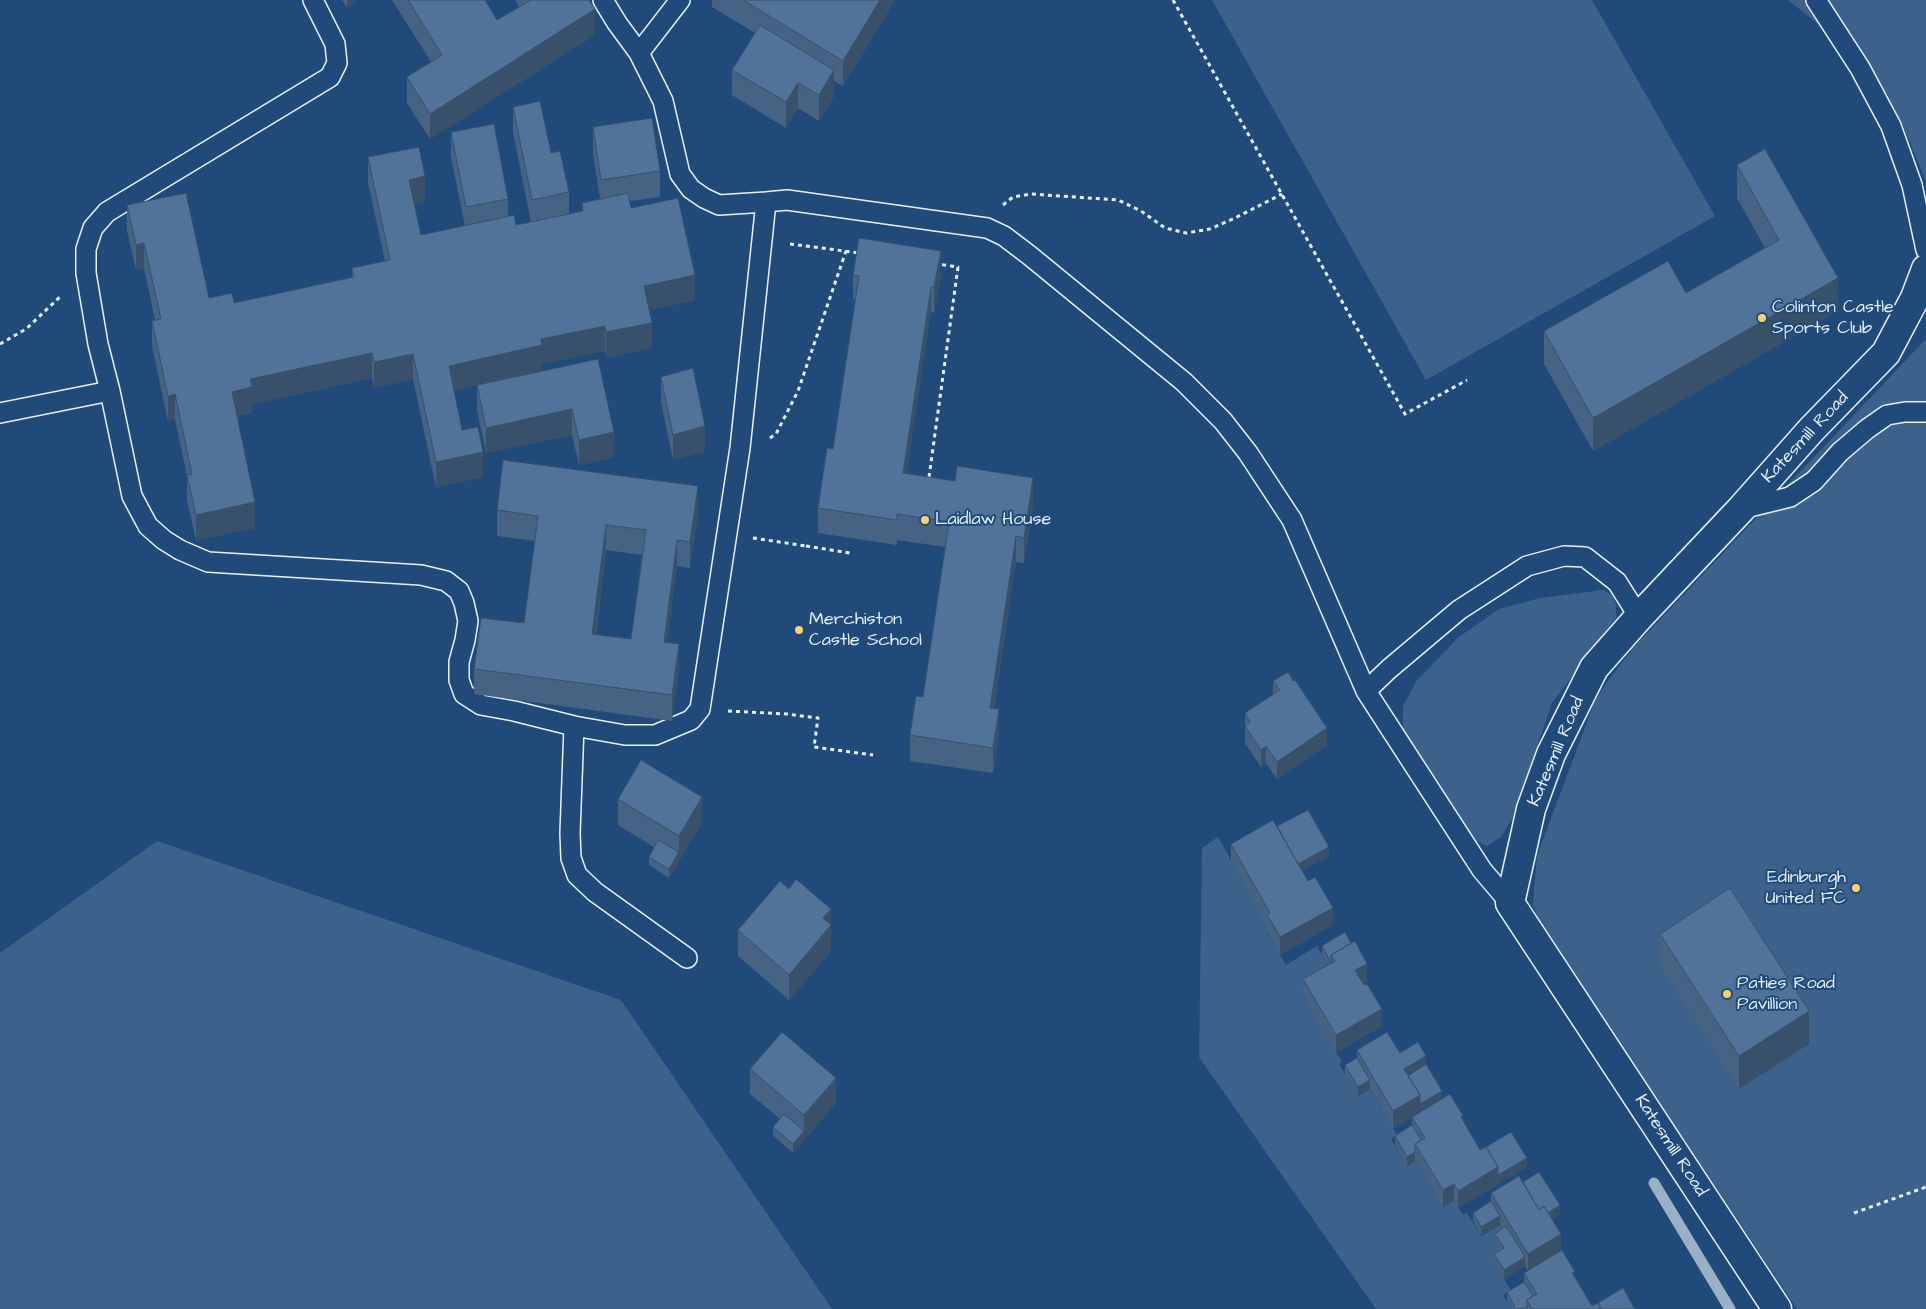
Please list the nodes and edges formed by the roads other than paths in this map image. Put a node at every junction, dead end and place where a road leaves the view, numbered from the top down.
1 (313, 0) edge
2 (603, 0) edge
3 (680, 0) edge
4 (1816, 0) edge
5 (639, 53) junction
6 (766, 202) junction
7 (1926, 250) edge
8 (1926, 269) edge
9 (110, 391) junction
10 (1926, 412) edge
11 (0, 413) edge
12 (1741, 509) junction
13 (1639, 616) junction
14 (1366, 691) junction
15 (574, 726) junction
16 (1510, 904) junction
17 (687, 958) dead end
18 (1777, 1309) edge

1 - 9 lane
2 - 5 lane
3 - 5 lane
4 - 7 lane
5 - 6 lane
6 - 14 lane
6 - 15 lane
8 - 12 street, Katesmill Road
9 - 11 lane
9 - 15 lane
10 - 12 lane
12 - 13 street, Katesmill Road
13 - 14 lane
13 - 16 street, Katesmill Road
14 - 16 lane
15 - 17 lane
16 - 18 street, Katesmill Road

